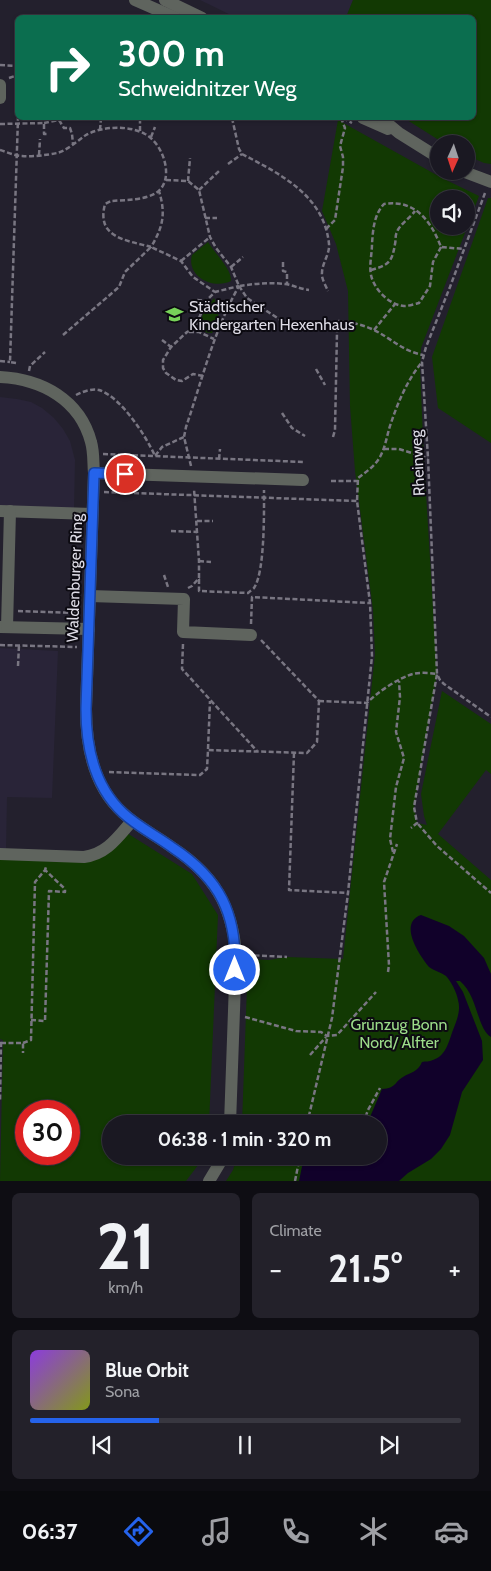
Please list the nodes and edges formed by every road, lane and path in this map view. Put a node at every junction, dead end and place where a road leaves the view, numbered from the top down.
1 (135, 0) edge
2 (165, 0) edge
3 (169, 15) edge
4 (196, 15) edge
5 (0, 65) edge
6 (15, 66) edge
7 (0, 85) edge
8 (0, 98) edge
9 (18, 120) edge
10 (55, 120) edge
11 (60, 120) edge
12 (101, 120) edge
13 (140, 120) edge
14 (233, 120) edge
15 (342, 120) edge
16 (368, 120) edge
17 (383, 120) edge
18 (44, 123) junction
19 (0, 124) edge
20 (18, 125) junction
21 (155, 126) dead end
22 (100, 130) junction
23 (140, 132) junction
24 (48, 134) dead end
25 (399, 134) junction
26 (151, 138) junction
27 (40, 139) dead end
28 (73, 144) junction
29 (0, 150) edge
30 (430, 153) edge
31 (242, 154) junction
32 (17, 155) junction
33 (39, 155) junction
34 (190, 158) dead end
35 (228, 164) dead end
36 (219, 171) dead end
37 (475, 176) edge
38 (166, 180) junction
39 (188, 181) junction
40 (491, 182) edge
41 (199, 190) junction
42 (159, 191) junction
43 (485, 193) dead end
44 (415, 211) junction
45 (205, 218) junction
46 (218, 218) dead end
47 (326, 229) junction
48 (210, 237) junction
49 (151, 246) junction
50 (441, 247) junction
51 (464, 249) junction
52 (243, 257) dead end
53 (181, 261) junction
54 (283, 262) dead end
55 (231, 267) junction
56 (371, 270) junction
57 (286, 284) junction
58 (239, 286) junction
59 (308, 290) dead end
60 (328, 291) dead end
61 (215, 292) junction
62 (196, 300) dead end
63 (206, 301) junction
64 (395, 304) junction
65 (338, 321) dead end
66 (307, 330) dead end
67 (374, 330) junction
68 (187, 332) junction
69 (337, 332) dead end
70 (63, 335) dead end
71 (214, 339) junction
72 (162, 340) dead end
73 (171, 347) junction
74 (45, 352) dead end
75 (423, 355) junction
76 (0, 361) edge
77 (10, 362) junction
78 (422, 362) junction
79 (16, 364) dead end
80 (316, 369) dead end
81 (203, 376) junction
82 (0, 378) edge
83 (27, 380) junction
84 (325, 385) dead end
85 (67, 402) junction
86 (282, 413) dead end
87 (305, 436) dead end
88 (184, 437) junction
89 (333, 437) dead end
90 (220, 449) dead end
91 (384, 449) junction
92 (92, 454) junction
93 (155, 456) junction
94 (189, 458) junction
95 (428, 458) junction
96 (219, 459) junction
97 (304, 462) dead end
98 (94, 473) junction
99 (193, 476) junction
100 (264, 479) junction
101 (303, 480) dead end
102 (331, 481) dead end
103 (359, 482) junction
104 (92, 492) junction
105 (194, 495) junction
106 (264, 498) junction
107 (358, 500) junction
108 (5, 511) edge
109 (92, 514) junction
110 (197, 521) junction
111 (213, 521) dead end
112 (171, 531) dead end
113 (197, 532) junction
114 (199, 561) junction
115 (211, 562) dead end
116 (164, 575) dead end
117 (199, 578) junction
118 (254, 588) junction
119 (172, 589) dead end
120 (187, 589) dead end
121 (90, 596) junction
122 (254, 597) junction
123 (370, 603) junction
124 (7, 610) junction
125 (89, 613) junction
126 (247, 613) dead end
127 (252, 614) junction
128 (3, 627) edge
129 (89, 629) junction
130 (183, 632) junction
131 (251, 635) junction
132 (0, 645) edge
133 (19, 645) junction
134 (88, 648) junction
135 (18, 666) dead end
136 (437, 674) junction
137 (399, 681) junction
138 (210, 701) junction
139 (319, 701) junction
140 (368, 703) junction
141 (491, 717) edge
142 (208, 750) junction
143 (257, 751) junction
144 (294, 753) junction
145 (95, 771) junction
146 (132, 821) junction
147 (417, 823) junction
148 (411, 828) dead end
149 (397, 844) dead end
150 (393, 852) junction
151 (0, 854) edge
152 (46, 856) junction
153 (45, 870) junction
154 (348, 893) junction
155 (491, 893) edge
156 (236, 954) junction
157 (287, 957) dead end
158 (388, 972) dead end
159 (376, 992) dead end
160 (234, 1015) junction
161 (31, 1020) junction
162 (327, 1036) junction
163 (1, 1043) edge
164 (23, 1043) junction
165 (22, 1053) dead end
166 (310, 1055) dead end
167 (380, 1088) dead end
168 (0, 1102) edge
169 (230, 1115) edge
170 (309, 1115) edge
171 (366, 1115) edge
172 (219, 1165) edge
173 (298, 1165) edge
174 (209, 1181) edge
175 (294, 1181) edge

1 - 3 street
2 - 4 street
5 - 6 path
7 - 8 street
9 - 20 path
10 - 18 path
11 - 28 path
12 - 22 path
13 - 23 path
14 - 31 path
15 - 47 path
16 - 25 street
17 - 25 street
18 - 20 path
18 - 24 path
19 - 20 path
20 - 32 path
21 - 26 path
22 - 23 path
22 - 28 path
23 - 26 path
25 - 30 street
26 - 38 path
27 - 33 path
28 - 33 path
29 - 32 path
31 - 35 path
31 - 47 path
32 - 33 path
32 - 77 path
34 - 39 path
36 - 41 path
37 - 40 street
38 - 39 path
38 - 42 path
39 - 41 path
41 - 45 path
42 - 49 path
42 - 49 path
43 - 51 path, Rheinweg
44 - 50 path
44 - 56 path
44 - 56 path
45 - 46 path
45 - 48 path
47 - 60 path
48 - 53 path
48 - 55 path
49 - 53 path
49 - 70 path
50 - 51 path
50 - 64 path
51 - 75 path, Rheinweg
52 - 55 path
53 - 61 path
54 - 57 path
55 - 58 path
56 - 64 path
57 - 58 path
57 - 59 path
58 - 61 path
58 - 66 path
58 - 71 path
61 - 63 path
62 - 63 path
63 - 68 path
64 - 67 path
65 - 67 path
67 - 75 path
68 - 71 path
68 - 73 path
69 - 89 path
71 - 81 path
72 - 73 path
73 - 81 path
74 - 83 path
75 - 78 path, Rheinweg
76 - 77 path
77 - 79 path
78 - 91 path
78 - 95 path, Rheinweg
80 - 84 path
81 - 88 path
82 - 83 street, Waldenburger Ring
83 - 85 street, Waldenburger Ring
85 - 92 street, Waldenburger Ring
85 - 93 path
86 - 87 path
88 - 93 path
88 - 94 path
90 - 96 path
91 - 95 path
91 - 103 path
92 - 93 path
92 - 98 street, Waldenburger Ring
93 - 94 path
94 - 96 path
94 - 99 path
95 - 136 path, Rheinweg
96 - 97 path
98 - 99 street
98 - 104 street, Waldenburger Ring
99 - 100 street
99 - 105 path
100 - 101 street
100 - 106 path
102 - 103 path
103 - 107 path
104 - 105 path
104 - 109 street, Waldenburger Ring
105 - 106 path
105 - 110 path
106 - 107 path
106 - 118 path
107 - 123 path
108 - 109 street
108 - 124 street
109 - 121 street, Waldenburger Ring
110 - 111 path
110 - 113 path
112 - 113 path
113 - 114 path
114 - 115 path
114 - 117 path
116 - 119 path
117 - 118 path
117 - 120 path
118 - 122 path
121 - 125 street, Waldenburger Ring
121 - 130 street
122 - 123 path
122 - 127 path
123 - 140 path
124 - 125 path
124 - 128 street
125 - 129 street, Waldenburger Ring
126 - 127 path
127 - 131 path
128 - 129 street
129 - 134 street, Waldenburger Ring
130 - 131 street
130 - 138 path
131 - 139 path
132 - 133 path
133 - 134 path
133 - 135 path
134 - 145 street, Waldenburger Ring
136 - 137 path
136 - 141 path
136 - 147 path, Rheinweg
137 - 140 path
137 - 150 path
138 - 142 path
138 - 143 path
139 - 140 path
139 - 144 path
140 - 154 path
142 - 143 path
142 - 145 path
143 - 144 path
144 - 154 path
145 - 146 street, Waldenburger Ring
146 - 152 street
146 - 156 street, Waldenburger Ring
147 - 148 path
147 - 155 path
149 - 150 path
150 - 158 path
151 - 152 street
152 - 153 path
153 - 161 path
153 - 161 path
154 - 162 path
156 - 157 path
156 - 160 street, Waldenburger Ring
159 - 162 path
160 - 162 path
160 - 169 street, Waldenburger Ring
161 - 164 path
162 - 166 path
162 - 170 path
163 - 164 path
163 - 168 path
164 - 165 path
167 - 171 path
172 - 174 street
173 - 175 path

